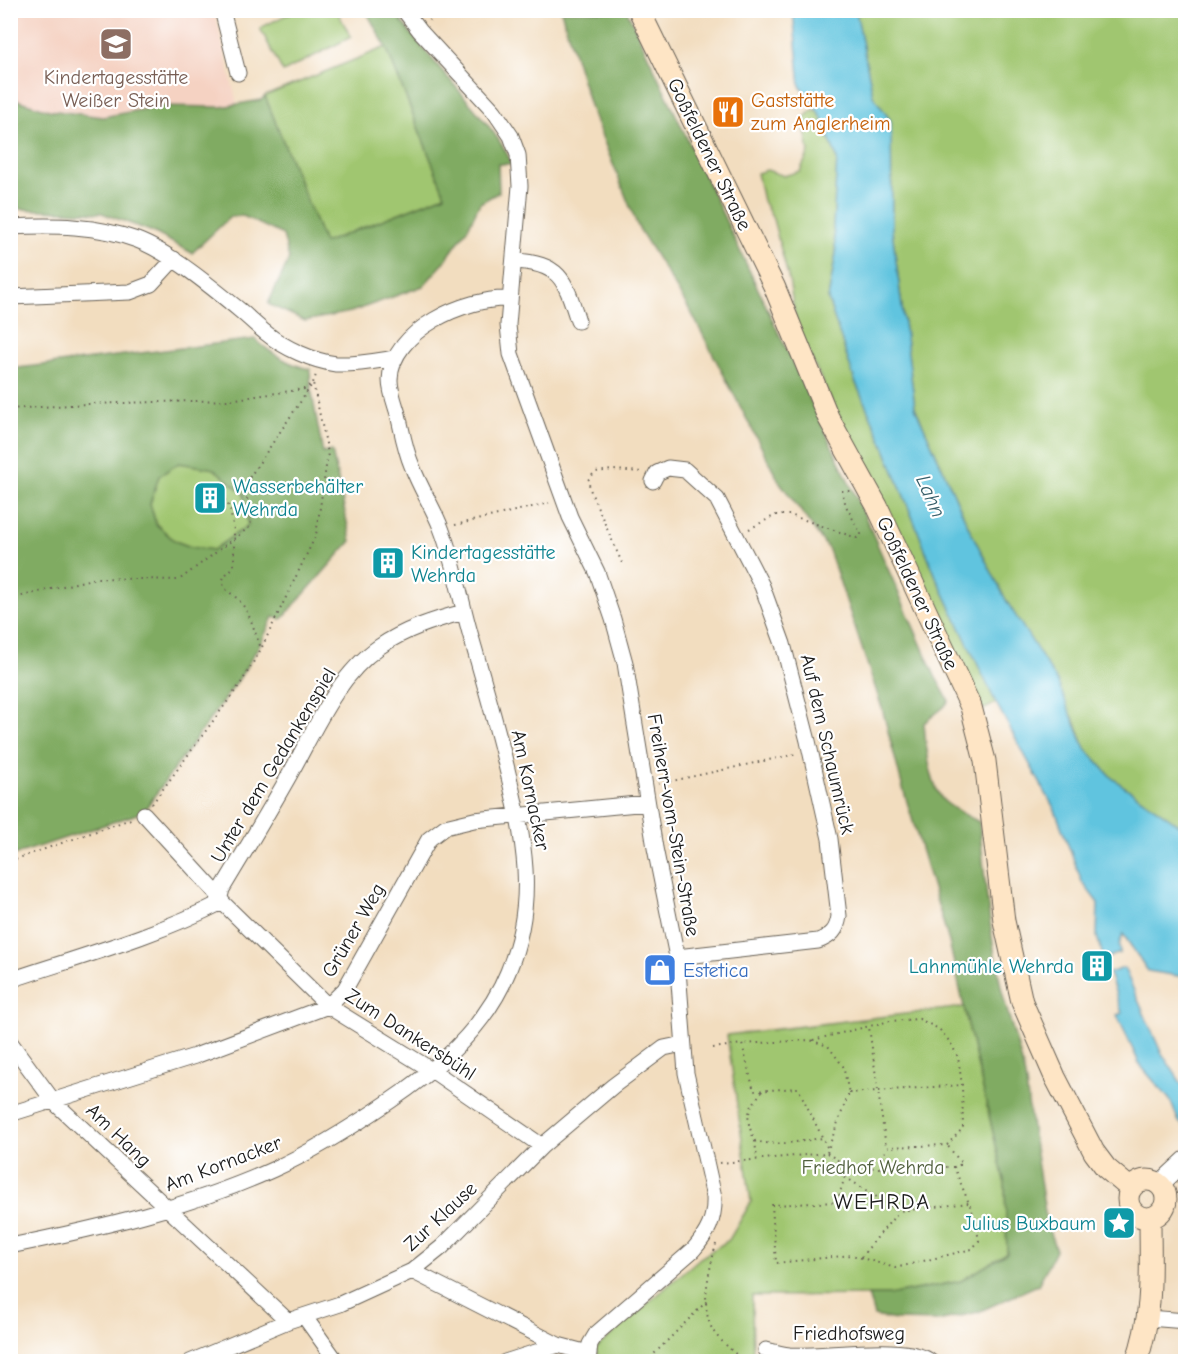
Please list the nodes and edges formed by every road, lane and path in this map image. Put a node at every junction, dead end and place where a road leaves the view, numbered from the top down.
1 (222, 10) edge
2 (404, 10) edge
3 (439, 10) edge
4 (639, 10) edge
5 (434, 16) dead end
6 (238, 73) dead end
7 (10, 227) edge
8 (174, 259) junction
9 (514, 261) junction
10 (10, 297) edge
11 (509, 298) junction
12 (578, 321) dead end
13 (395, 358) junction
14 (321, 361) junction
15 (313, 382) junction
16 (10, 409) edge
17 (655, 477) joint
18 (212, 486) dead end
19 (852, 491) dead end
20 (564, 500) junction
21 (441, 528) junction
22 (736, 536) junction
23 (234, 539) junction
24 (622, 563) dead end
25 (10, 599) edge
26 (464, 612) junction
27 (261, 649) junction
28 (810, 751) junction
29 (645, 787) junction
30 (647, 803) junction
31 (144, 814) junction
32 (519, 816) junction
33 (10, 861) edge
34 (221, 899) junction
35 (677, 957) junction
36 (10, 980) edge
37 (328, 1006) junction
38 (869, 1027) junction
39 (810, 1040) junction
40 (10, 1042) edge
41 (683, 1044) junction
42 (742, 1044) junction
43 (713, 1048) dead end
44 (433, 1071) junction
45 (962, 1085) junction
46 (762, 1091) junction
47 (879, 1092) junction
48 (849, 1094) junction
49 (54, 1102) junction
50 (10, 1114) edge
51 (823, 1138) junction
52 (755, 1141) junction
53 (947, 1144) junction
54 (542, 1146) junction
55 (886, 1147) junction
56 (828, 1151) junction
57 (757, 1160) junction
58 (1185, 1160) edge
59 (708, 1163) junction
60 (848, 1167) junction
61 (954, 1167) junction
62 (880, 1168) junction
63 (845, 1177) junction
64 (1159, 1185) junction
65 (1131, 1189) junction
66 (969, 1203) junction
67 (165, 1208) junction
68 (899, 1211) junction
69 (1149, 1218) junction
70 (711, 1224) junction
71 (10, 1246) edge
72 (860, 1257) junction
73 (412, 1271) junction
74 (707, 1301) junction
75 (304, 1316) junction
76 (1148, 1318) junction
77 (1185, 1321) edge
78 (288, 1322) junction
79 (558, 1345) junction
80 (766, 1350) dead end
81 (588, 1357) edge
82 (190, 1362) edge
83 (337, 1362) edge
84 (506, 1362) edge
85 (646, 1362) edge
86 (750, 1362) edge
87 (931, 1362) edge
88 (1136, 1362) edge

1 - 6 street
2 - 9 street, Freiherr-vom-Stein-Straße
3 - 5 path
4 - 65 main road, Goßfeldener Straße
7 - 8 street
8 - 10 street
8 - 14 street
9 - 11 street, Freiherr-vom-Stein-Straße
9 - 12 street
11 - 13 street
11 - 20 street, Freiherr-vom-Stein-Straße
13 - 14 street
13 - 21 street, Am Kornacker
14 - 15 path
15 - 16 path
15 - 23 path
15 - 27 path
17 - 22 street, Auf dem Schaumrück
17 - 24 path
18 - 23 path
19 - 22 path
20 - 21 path
20 - 29 street, Freiherr-vom-Stein-Straße
21 - 26 street, Am Kornacker
22 - 28 street, Auf dem Schaumrück
23 - 25 path
23 - 27 path
26 - 32 street, Am Kornacker
26 - 34 street, Unter dem Gedankenspiel
27 - 31 path
28 - 29 path
28 - 35 street, Auf dem Schaumrück
29 - 30 street, Freiherr-vom-Stein-Straße
30 - 32 street, Grüner Weg
30 - 35 street, Freiherr-vom-Stein-Straße
31 - 33 path
31 - 34 street, Zum Dankersbühl
32 - 37 street, Grüner Weg
32 - 44 street, Am Kornacker
34 - 36 street
34 - 37 street, Zum Dankersbühl
35 - 41 street, Freiherr-vom-Stein-Straße
37 - 44 street, Zum Dankersbühl
37 - 49 street, Grüner Weg
38 - 39 path
38 - 45 path
38 - 47 path
39 - 42 path
39 - 48 path
40 - 49 street, Am Hang
41 - 54 street, Zur Klause
41 - 59 street, Freiherr-vom-Stein-Straße
42 - 43 path
42 - 46 path
44 - 54 street, Zum Dankersbühl
44 - 67 street, Am Kornacker
45 - 47 path
45 - 53 path
46 - 51 path
46 - 52 path
47 - 48 path
47 - 55 path
48 - 56 path
49 - 50 street, Grüner Weg
49 - 67 street, Am Hang
51 - 52 path
51 - 56 path
52 - 57 path
53 - 55 path
53 - 61 path
54 - 73 street, Zur Klause
55 - 62 path
56 - 57 path
56 - 60 path
57 - 59 path
58 - 64 street
59 - 70 street, Freiherr-vom-Stein-Straße
60 - 62 path
60 - 63 path
61 - 62 path
61 - 66 path
63 - 68 path
63 - 72 path
64 - 65 main road
64 - 69 main road
65 - 69 main road
66 - 68 path
66 - 72 path
67 - 71 street, Am Kornacker
67 - 78 street, Am Hang
68 - 72 path
69 - 76 main road
70 - 74 path
70 - 81 street, Freiherr-vom-Stein-Straße
73 - 75 street, Zur Klause
73 - 79 street
74 - 85 path
74 - 86 path
75 - 78 street, Zur Klause
75 - 83 street
76 - 77 street
76 - 88 main road
78 - 82 street, Zur Klause
79 - 81 street
79 - 84 street
80 - 87 street, Friedhofsweg

